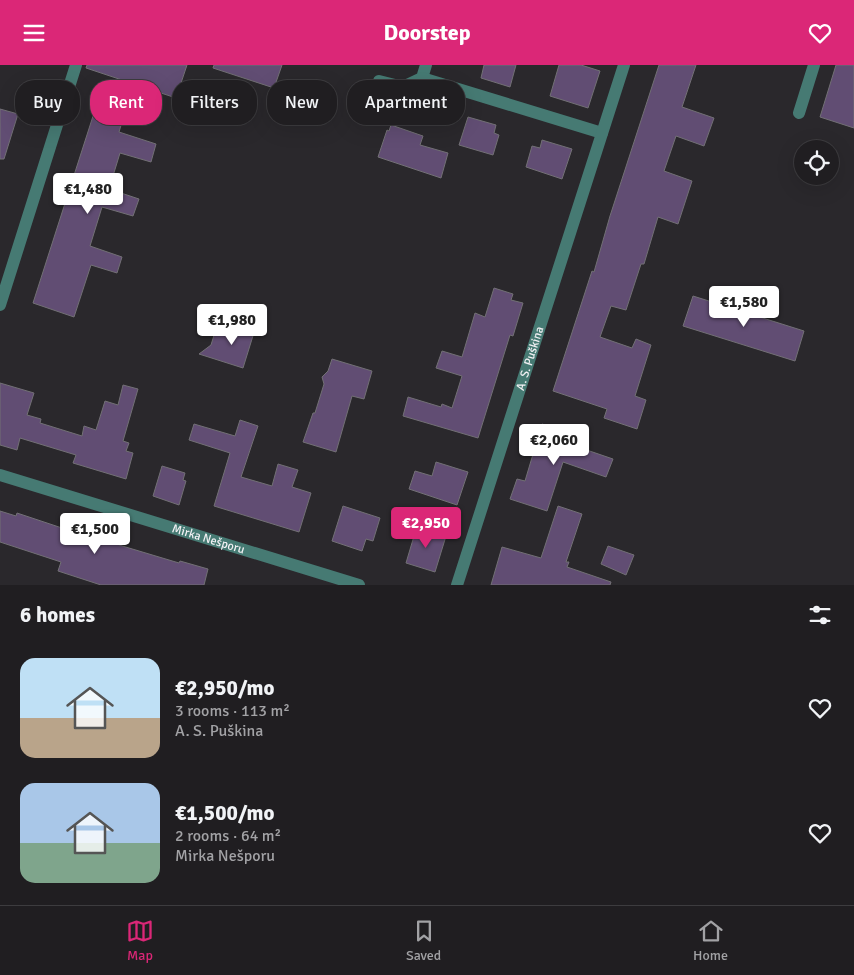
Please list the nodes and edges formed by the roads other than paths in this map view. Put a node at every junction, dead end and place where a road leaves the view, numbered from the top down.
1 (76, 65) edge
2 (624, 65) edge
3 (814, 65) edge
4 (424, 71) edge
5 (412, 80) edge
6 (799, 113) dead end
7 (602, 133) junction
8 (0, 305) edge
9 (0, 475) edge
10 (359, 585) edge
11 (457, 585) edge

1 - 8 street
2 - 7 street, A. S. Puškina
3 - 6 street
4 - 5 street
4 - 7 street
7 - 11 street, A. S. Puškina
9 - 10 street, Mirka Nešporu

